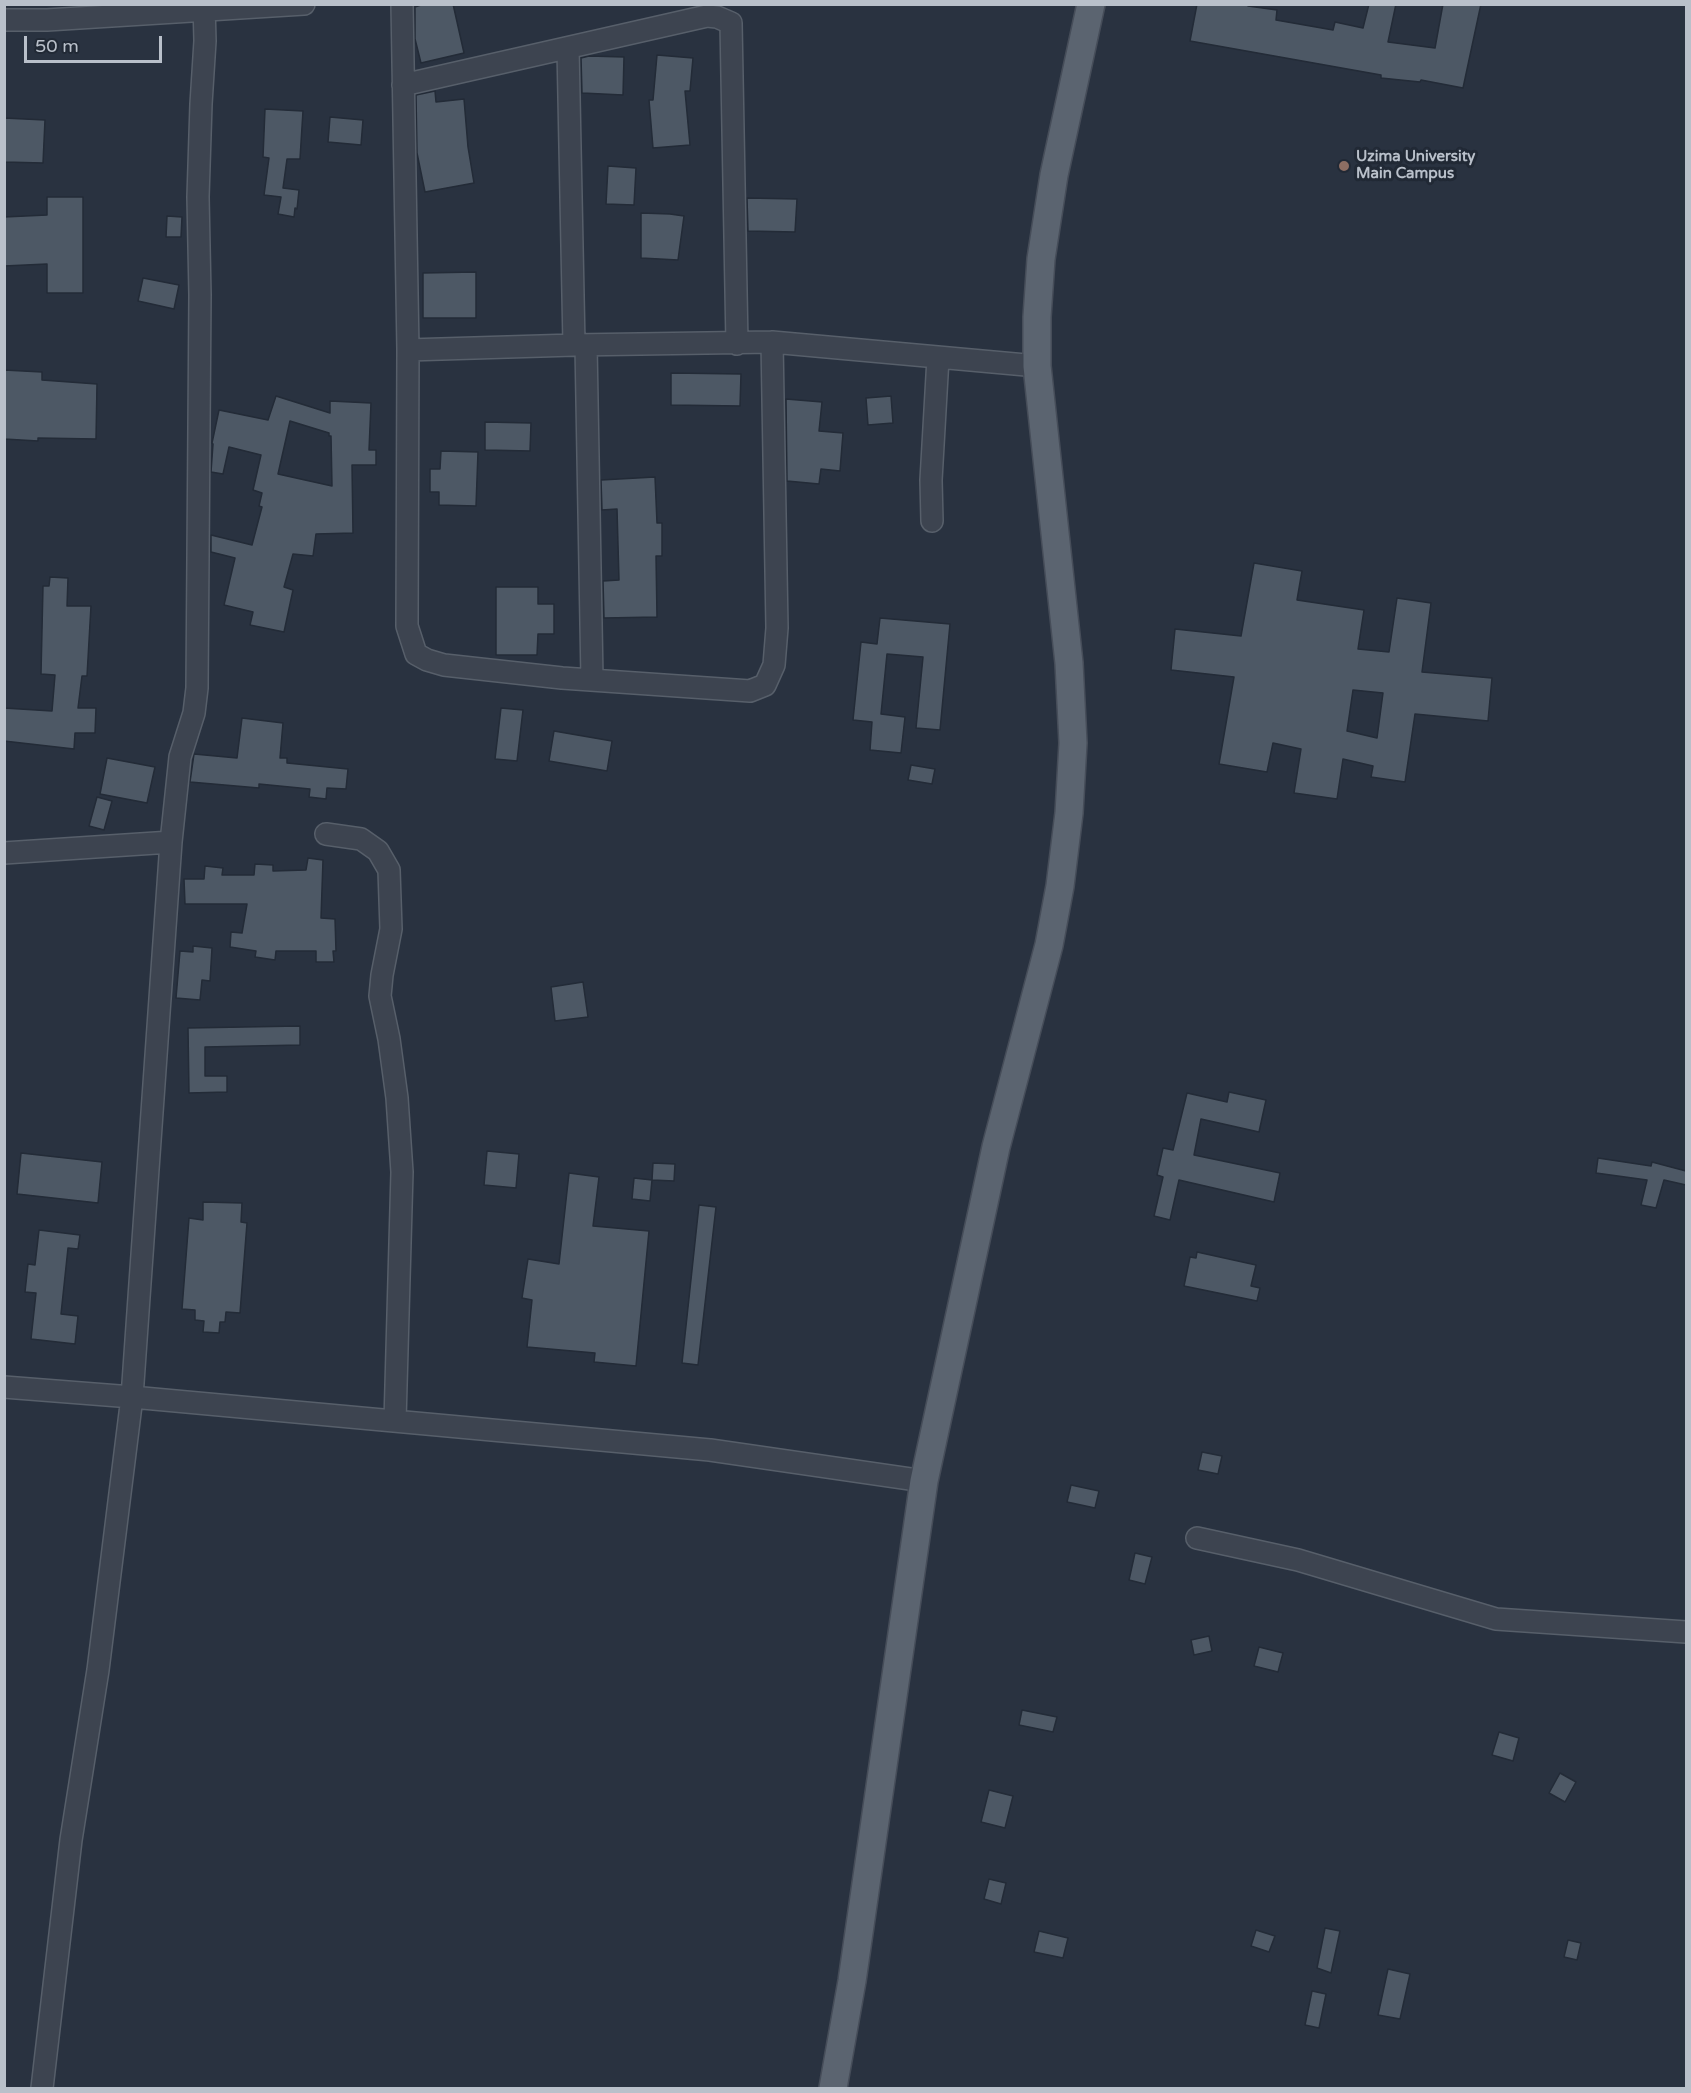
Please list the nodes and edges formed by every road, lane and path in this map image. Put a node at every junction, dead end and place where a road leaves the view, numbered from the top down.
1 (304, 4) edge
2 (402, 4) edge
3 (1091, 4) edge
4 (204, 8) edge
5 (46, 12) edge
6 (4, 20) edge
7 (568, 48) junction
8 (403, 85) junction
9 (772, 342) junction
10 (737, 344) junction
11 (580, 345) junction
12 (408, 350) junction
13 (938, 358) junction
14 (1037, 366) junction
15 (932, 521) dead end
16 (592, 679) junction
17 (326, 834) dead end
18 (171, 842) junction
19 (4, 853) edge
20 (4, 1387) edge
21 (132, 1396) junction
22 (395, 1421) junction
23 (924, 1481) junction
24 (1197, 1538) dead end
25 (1686, 1632) edge
26 (42, 2088) edge
27 (832, 2088) edge

1 - 4 street
2 - 8 street
3 - 14 main road
4 - 5 street
4 - 18 street
5 - 6 street
7 - 8 street
7 - 10 street
7 - 11 street
8 - 12 street
9 - 10 street
9 - 13 street
9 - 16 street
10 - 11 street
11 - 12 street
11 - 16 street
12 - 16 street
13 - 14 street
13 - 15 street
14 - 23 main road
17 - 22 street
18 - 19 street
18 - 21 street
20 - 21 street
21 - 22 street
21 - 26 street
22 - 23 street
23 - 27 main road
24 - 25 street

